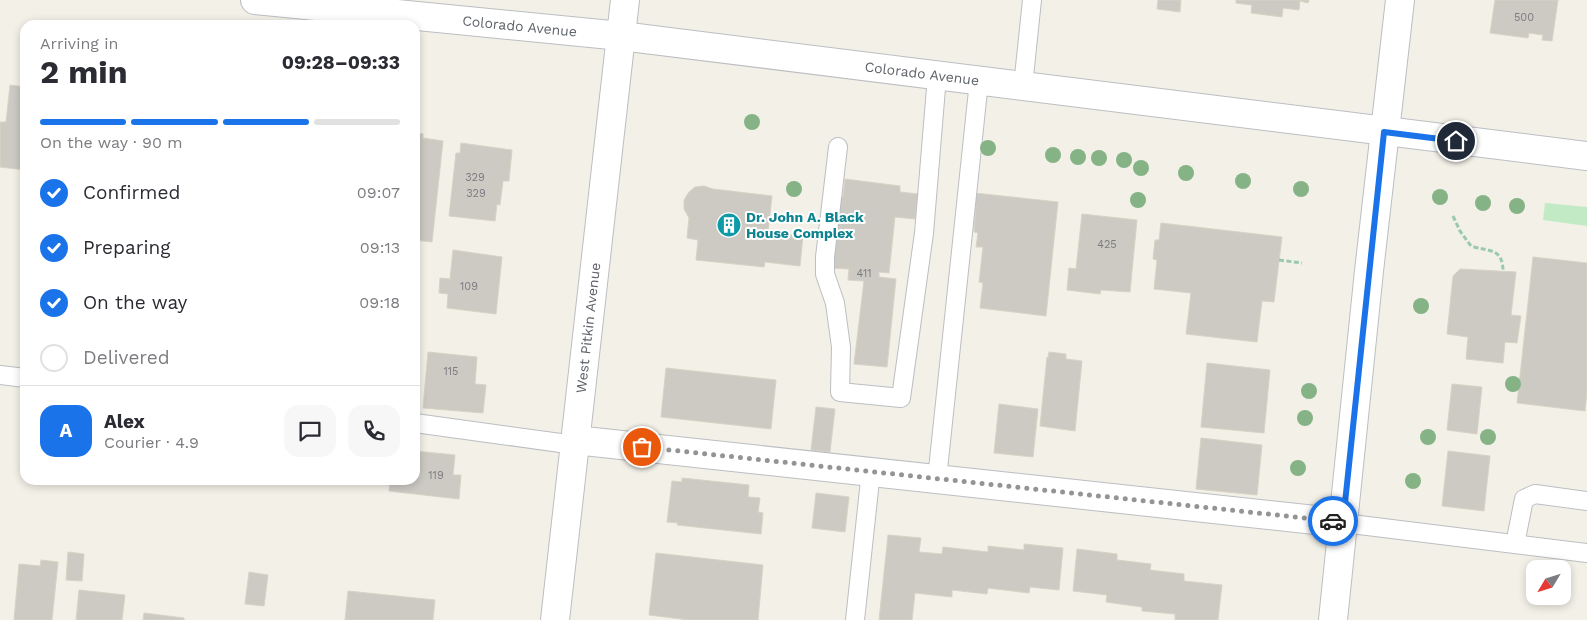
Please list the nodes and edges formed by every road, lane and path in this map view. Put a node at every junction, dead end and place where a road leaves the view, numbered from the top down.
1 (255, 0) edge
2 (625, 0) edge
3 (1032, 0) edge
4 (1400, 0) edge
5 (621, 36) junction
6 (937, 76) junction
7 (979, 81) junction
8 (1024, 86) junction
9 (1384, 132) junction
10 (1587, 146) edge
11 (838, 147) dead end
12 (1587, 156) edge
13 (1453, 216) dead end
14 (1279, 260) dead end
15 (1302, 263) dead end
16 (1504, 272) dead end
17 (0, 375) edge
18 (20, 377) edge
19 (420, 425) edge
20 (575, 442) junction
21 (871, 472) junction
22 (937, 479) junction
23 (1587, 501) edge
24 (1343, 522) junction
25 (1515, 544) junction
26 (1587, 553) edge
27 (555, 620) edge
28 (855, 620) edge
29 (1333, 620) edge

1 - 5 street, Colorado Avenue
2 - 5 street, West Pitkin Avenue
3 - 8 lane
4 - 9 street
5 - 6 street, Colorado Avenue
5 - 20 street, West Pitkin Avenue
6 - 7 street, Colorado Avenue
6 - 11 lane
7 - 8 street, Colorado Avenue
7 - 22 lane
8 - 9 street, Colorado Avenue
9 - 12 street, Colorado Avenue
9 - 24 street
10 - 12 lane
13 - 16 path
14 - 15 path
17 - 18 lane
19 - 20 lane
20 - 21 street
20 - 27 street, West Pitkin Avenue
21 - 22 street
21 - 28 lane
22 - 24 street
23 - 25 lane
24 - 25 lane
24 - 29 street
25 - 26 lane

